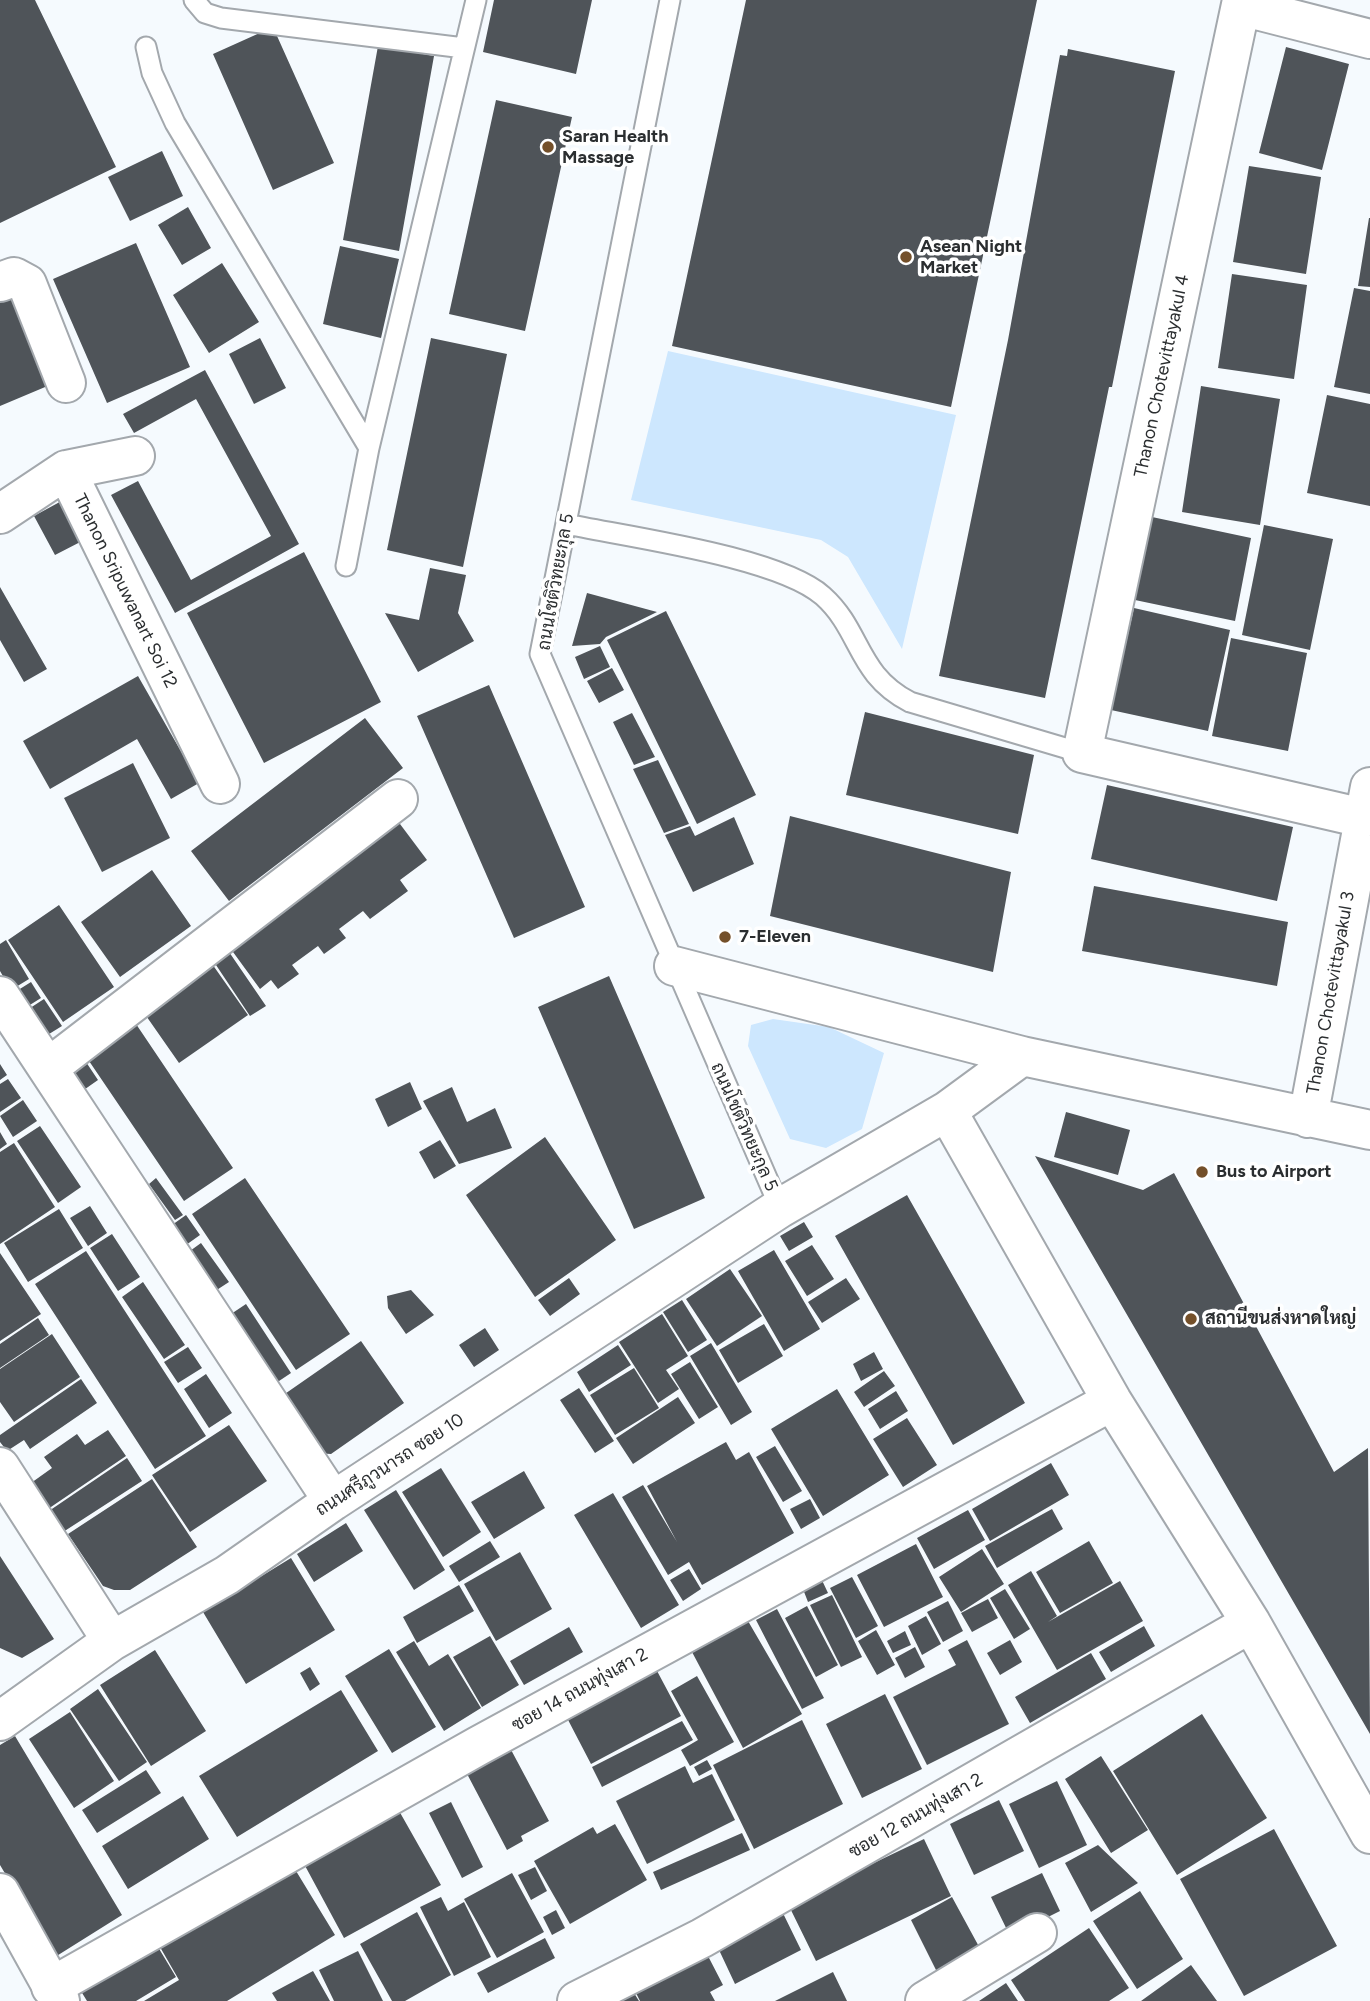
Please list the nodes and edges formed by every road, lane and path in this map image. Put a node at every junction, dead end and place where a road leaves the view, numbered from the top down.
1 (194, 0) edge
2 (476, 0) edge
3 (670, 0) edge
4 (1242, 3) edge
5 (1370, 39) edge
6 (146, 47) dead end
7 (464, 48) junction
8 (0, 282) edge
9 (66, 383) dead end
10 (369, 447) junction
11 (135, 456) dead end
12 (66, 470) junction
13 (0, 514) edge
14 (566, 524) junction
15 (346, 566) dead end
16 (1082, 753) junction
17 (220, 784) dead end
18 (398, 799) dead end
19 (1367, 802) edge
20 (674, 966) junction
21 (0, 996) edge
22 (1022, 1056) junction
23 (48, 1068) junction
24 (947, 1111) junction
25 (1308, 1118) junction
26 (1370, 1130) edge
27 (780, 1208) junction
28 (1112, 1401) junction
29 (0, 1467) edge
30 (332, 1501) junction
31 (1251, 1623) junction
32 (112, 1641) junction
33 (0, 1721) edge
34 (1370, 1834) edge
35 (0, 1893) edge
36 (1037, 1933) dead end
37 (56, 1994) edge
38 (577, 2001) edge
39 (925, 2001) edge

1 - 7 lane
2 - 7 lane
3 - 14 lane, ถนนโชติวิทยะกุล 5
4 - 5 street
4 - 16 street, Thanon Chotevittayakul 4
6 - 10 lane
7 - 10 lane
8 - 9 street
10 - 15 lane
11 - 12 street
12 - 13 street
12 - 17 street, Thanon Sripuwanart Soi 12
14 - 16 lane
14 - 20 lane, ถนนโชติวิทยะกุล 5
16 - 19 street
18 - 23 street
19 - 25 street, Thanon Chotevittayakul 3
20 - 22 street
20 - 27 lane, ถนนโชติวิทยะกุล 5
21 - 23 street
22 - 24 street, ถนนศรีภูวนารถ ซอย 10
22 - 25 street
23 - 30 street
24 - 27 street, ถนนศรีภูวนารถ ซอย 10
24 - 28 street
25 - 26 street
27 - 30 street, ถนนศรีภูวนารถ ซอย 10
28 - 31 street
28 - 37 street, ซอย 14 ถนนทุ่งเสา 2
29 - 32 street
30 - 32 street, ถนนศรีภูวนารถ ซอย 10
31 - 34 street
31 - 38 street, ซอย 12 ถนนทุ่งเสา 2
32 - 33 street, ถนนศรีภูวนารถ ซอย 10
35 - 37 street
36 - 39 street

